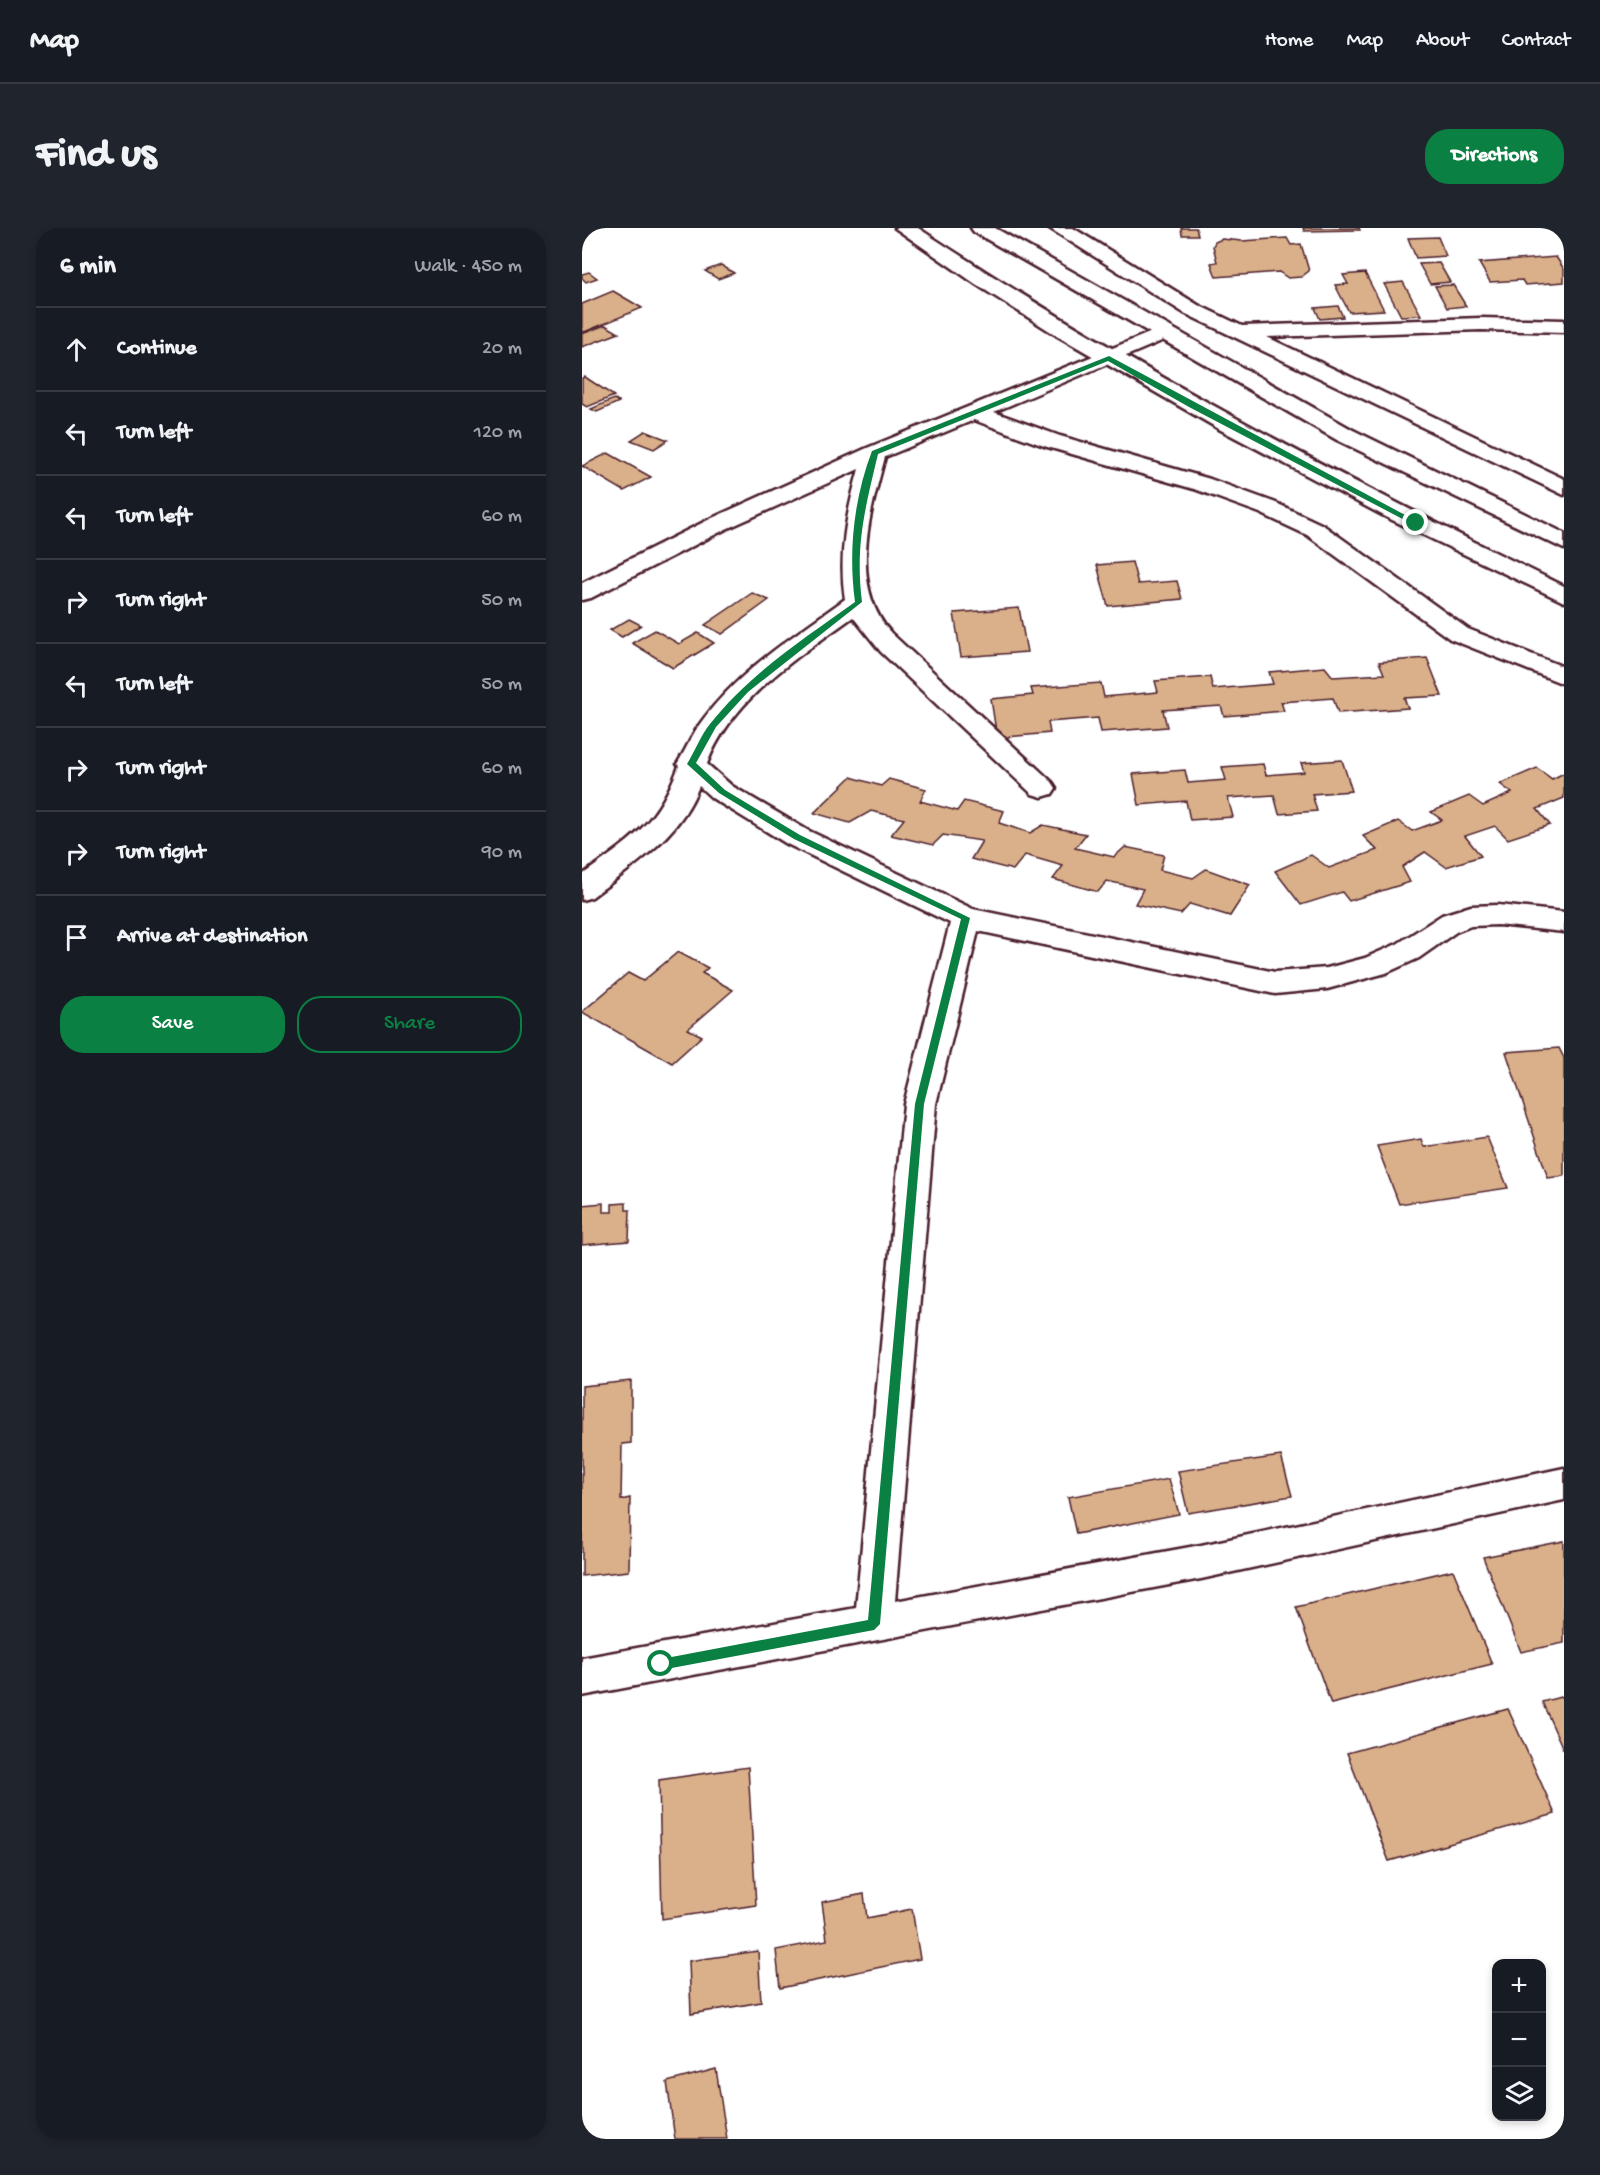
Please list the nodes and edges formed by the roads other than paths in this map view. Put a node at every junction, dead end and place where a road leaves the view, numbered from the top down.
1 (905, 228) edge
2 (981, 228) edge
3 (1059, 228) edge
4 (1564, 326) edge
5 (1235, 332) junction
6 (1164, 333) junction
7 (1109, 358) junction
8 (974, 412) junction
9 (875, 453) junction
10 (1564, 488) edge
11 (1564, 542) edge
12 (583, 591) edge
13 (1564, 595) edge
14 (858, 602) junction
15 (1564, 676) edge
16 (692, 764) junction
17 (1042, 788) dead end
18 (582, 890) edge
19 (966, 918) junction
20 (1564, 922) edge
21 (1564, 1484) edge
22 (874, 1624) junction
23 (582, 1677) edge

1 - 7 street
2 - 6 street
3 - 5 street
4 - 5 street
5 - 10 street
6 - 7 street
6 - 11 street
7 - 8 street
7 - 13 street
8 - 9 street
8 - 15 street
9 - 12 street
9 - 14 street
14 - 16 street
14 - 17 street
16 - 18 street
16 - 19 street
19 - 20 street
19 - 22 street
21 - 22 street
22 - 23 street

